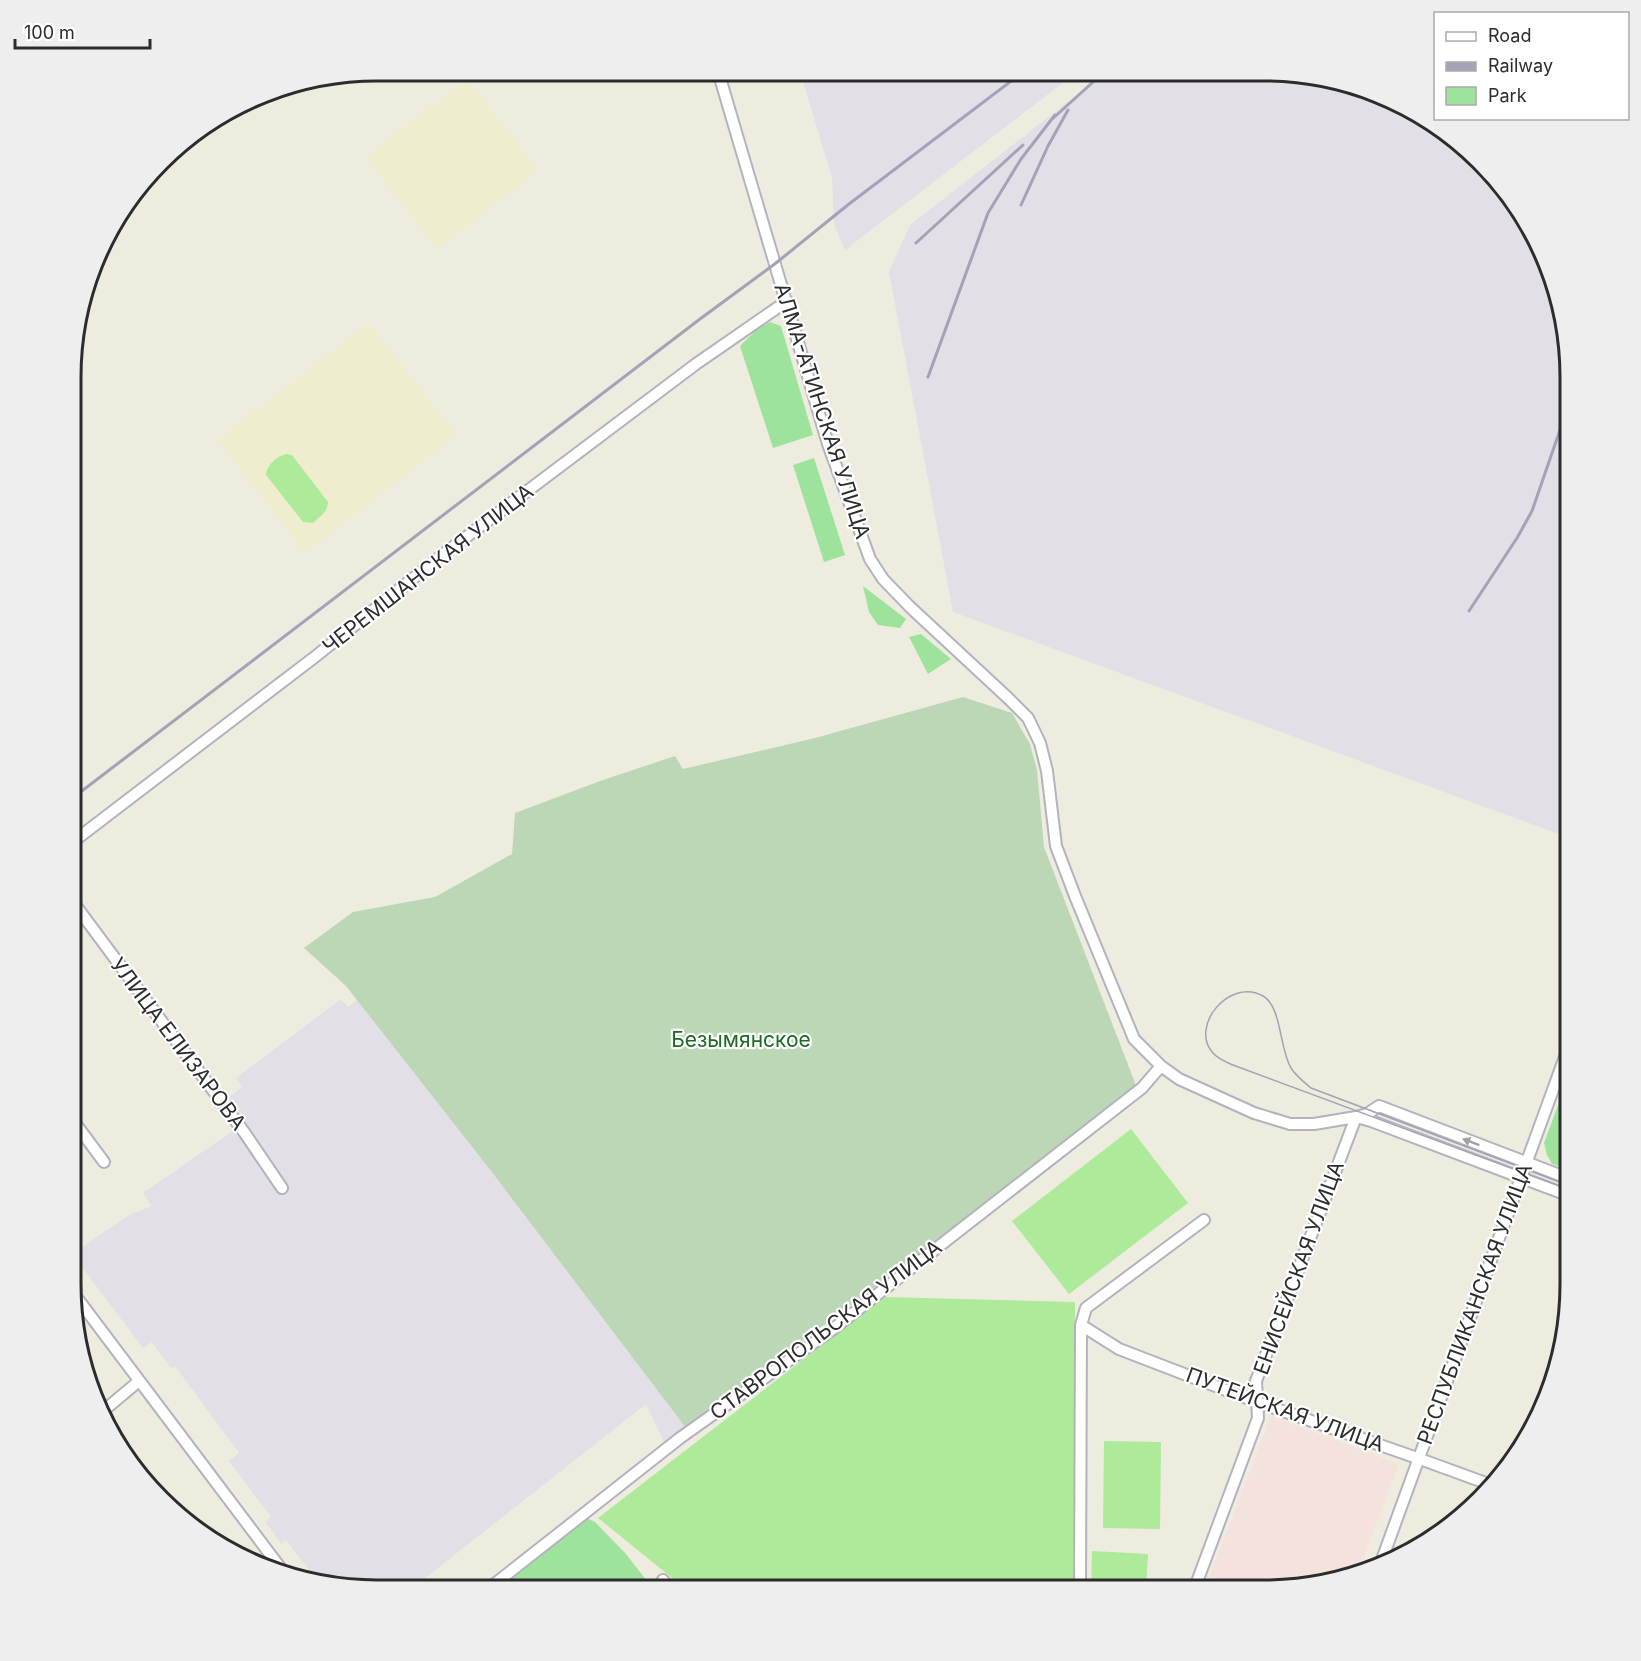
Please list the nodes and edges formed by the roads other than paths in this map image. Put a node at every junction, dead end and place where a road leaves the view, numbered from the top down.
1 (721, 81) edge
2 (787, 301) junction
3 (81, 837) edge
4 (81, 913) edge
5 (1161, 1066) junction
6 (1560, 1070) edge
7 (1356, 1117) junction
8 (81, 1131) edge
9 (104, 1162) dead end
10 (1526, 1163) junction
11 (1560, 1175) edge
12 (1521, 1179) junction
13 (282, 1188) dead end
14 (1560, 1193) edge
15 (1204, 1220) dead end
16 (82, 1305) edge
17 (1081, 1325) junction
18 (140, 1381) junction
19 (1257, 1402) junction
20 (108, 1407) edge
21 (1420, 1459) junction
22 (1484, 1482) edge
23 (1384, 1554) edge
24 (276, 1562) edge
25 (500, 1580) edge
26 (1080, 1580) edge
27 (1198, 1580) edge

1 - 2 street, АЛМА-АТИНСКАЯ УЛИЦА
2 - 3 street, ЧЕРЕМШАНСКАЯ УЛИЦА
2 - 5 street, АЛМА-АТИНСКАЯ УЛИЦА
4 - 13 street, УЛИЦА ЕЛИЗАРОВА
5 - 7 street, АЛМА-АТИНСКАЯ УЛИЦА
5 - 25 street, СТАВРОПОЛЬСКАЯ УЛИЦА
6 - 10 street, РЕСПУБЛИКАНСКАЯ УЛИЦА
10 -> 7 street, АЛМА-АТИНСКАЯ УЛИЦА
7 - 12 street, АЛМА-АТИНСКАЯ УЛИЦА
7 - 19 street, ЕНИСЕЙСКАЯ УЛИЦА
8 - 9 street
10 - 11 street, АЛМА-АТИНСКАЯ УЛИЦА
10 - 12 street, РЕСПУБЛИКАНСКАЯ УЛИЦА
12 - 14 street, АЛМА-АТИНСКАЯ УЛИЦА
12 - 21 street, РЕСПУБЛИКАНСКАЯ УЛИЦА
15 - 17 street
16 - 18 street
17 - 19 street, ПУТЕЙСКАЯ УЛИЦА
17 - 26 street
18 - 20 street
18 - 24 street
19 - 21 street, ПУТЕЙСКАЯ УЛИЦА
19 - 27 street, ЕНИСЕЙСКАЯ УЛИЦА
21 - 22 street, ПУТЕЙСКАЯ УЛИЦА
21 - 23 street, РЕСПУБЛИКАНСКАЯ УЛИЦА

